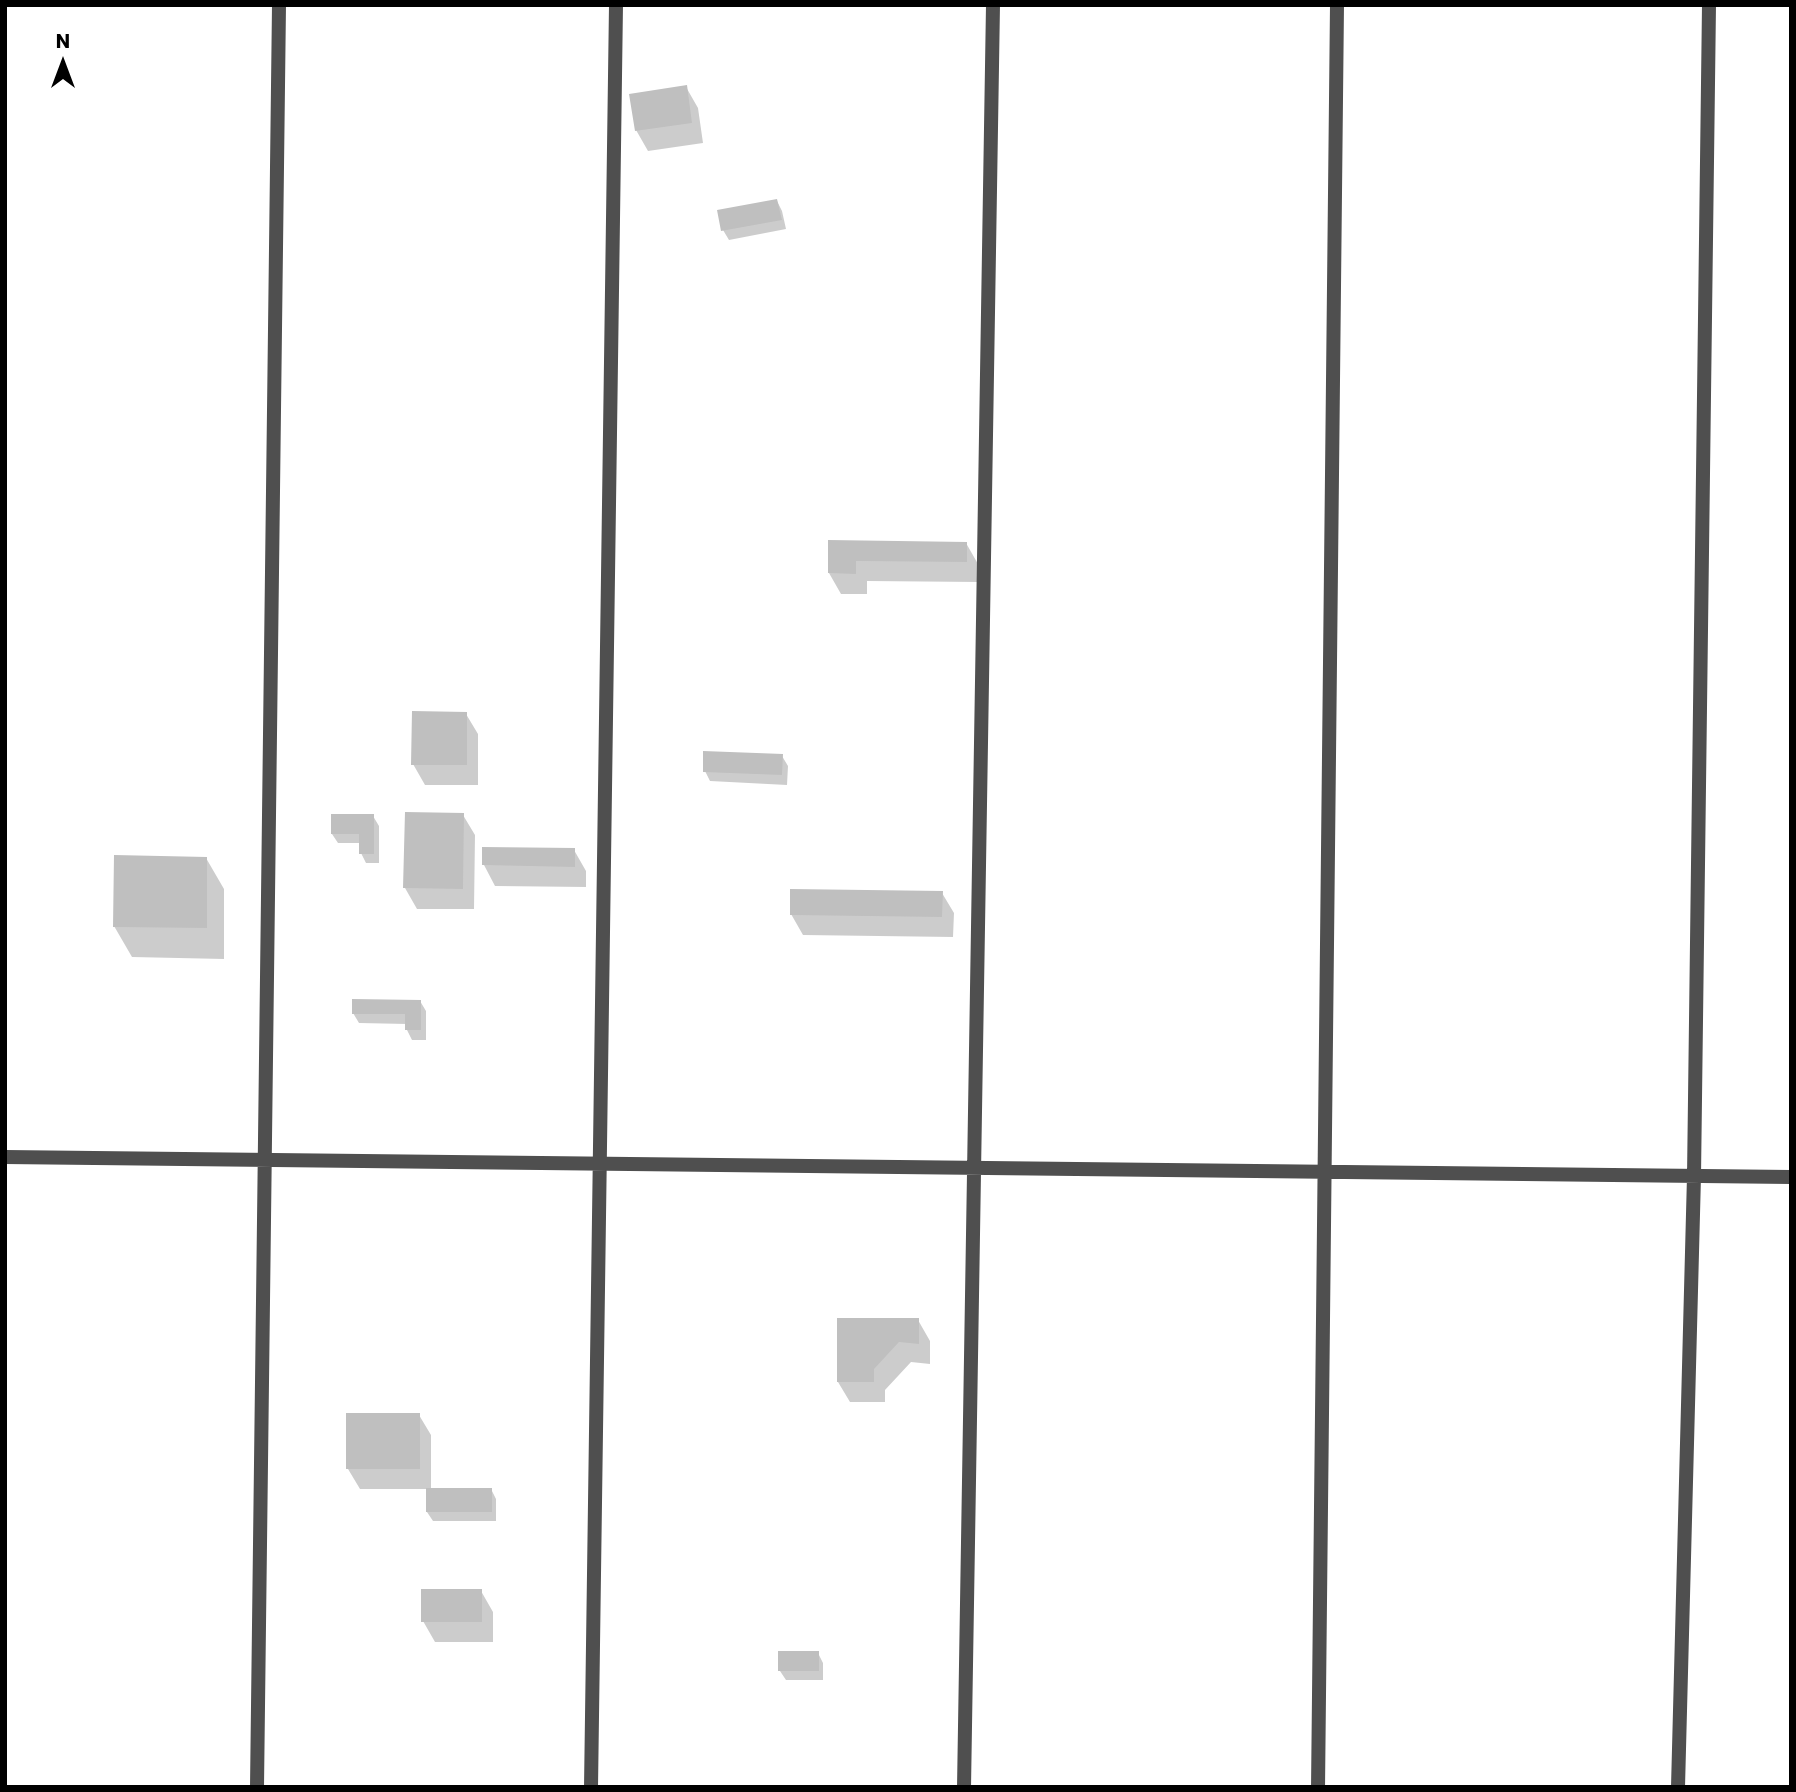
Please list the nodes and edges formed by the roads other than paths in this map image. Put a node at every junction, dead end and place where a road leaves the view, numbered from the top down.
1 (279, 5) edge
2 (616, 5) edge
3 (993, 5) edge
4 (1337, 5) edge
5 (1709, 5) edge
6 (5, 1157) edge
7 (265, 1160) junction
8 (600, 1164) junction
9 (974, 1169) junction
10 (1324, 1173) junction
11 (1694, 1176) junction
12 (1791, 1177) edge
13 (257, 1787) edge
14 (591, 1787) edge
15 (964, 1787) edge
16 (1318, 1787) edge
17 (1678, 1787) edge

1 - 7 street
2 - 8 street
3 - 9 street
4 - 10 street
5 - 11 street
6 - 7 street
7 - 8 street
7 - 13 street
8 - 9 street
8 - 14 street
9 - 10 street
9 - 15 street
10 - 11 street
10 - 16 street
11 - 12 street
11 - 17 street

